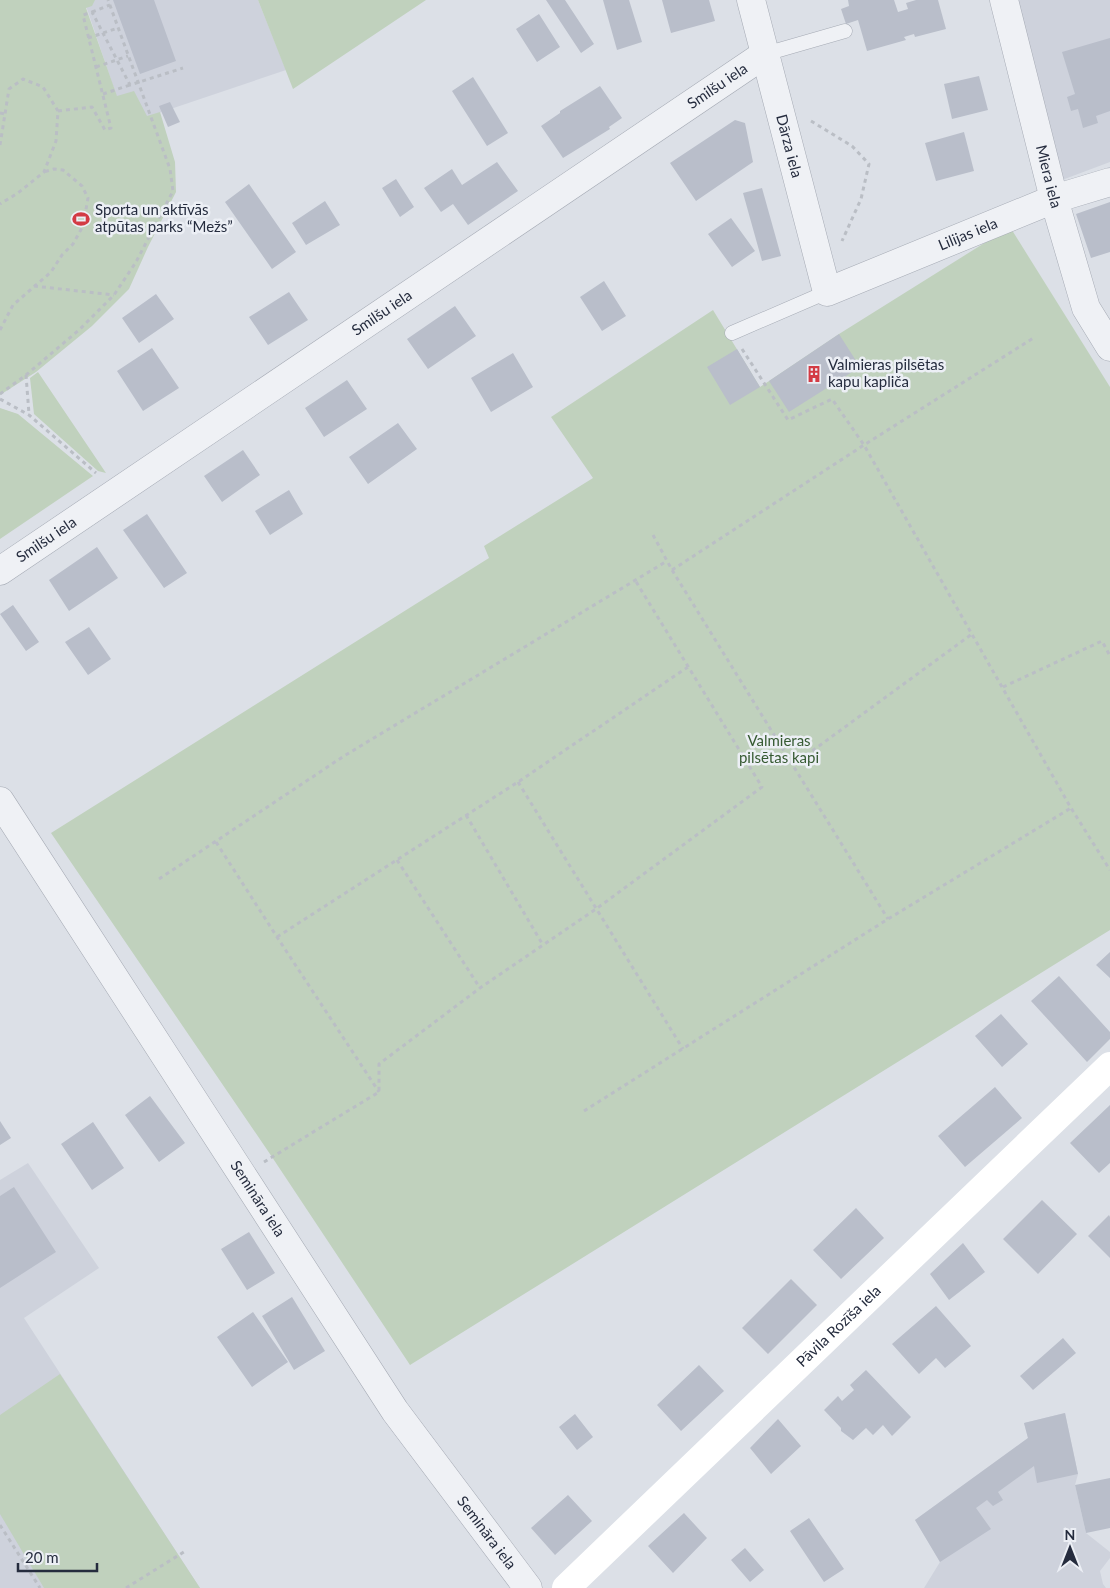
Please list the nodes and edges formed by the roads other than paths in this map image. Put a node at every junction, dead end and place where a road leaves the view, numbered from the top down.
1 (751, 0) edge
2 (1004, 0) edge
3 (844, 30) dead end
4 (765, 54) junction
5 (1110, 182) edge
6 (1054, 200) junction
7 (827, 292) junction
8 (732, 334) road end
9 (1110, 347) edge
10 (0, 572) edge
11 (0, 801) edge
12 (1110, 1066) edge
13 (528, 1588) edge
14 (566, 1588) edge

1 - 4 street, Dārza iela
2 - 6 street, Miera iela
3 - 4 lane
4 - 7 street, Dārza iela
4 - 10 street, Smilšu iela
5 - 6 street, Lilijas iela
6 - 7 street, Lilijas iela
6 - 9 street, Miera iela
7 - 8 lane
11 - 13 street, Semināra iela
12 - 14 street, Pāvila Rozīša iela

